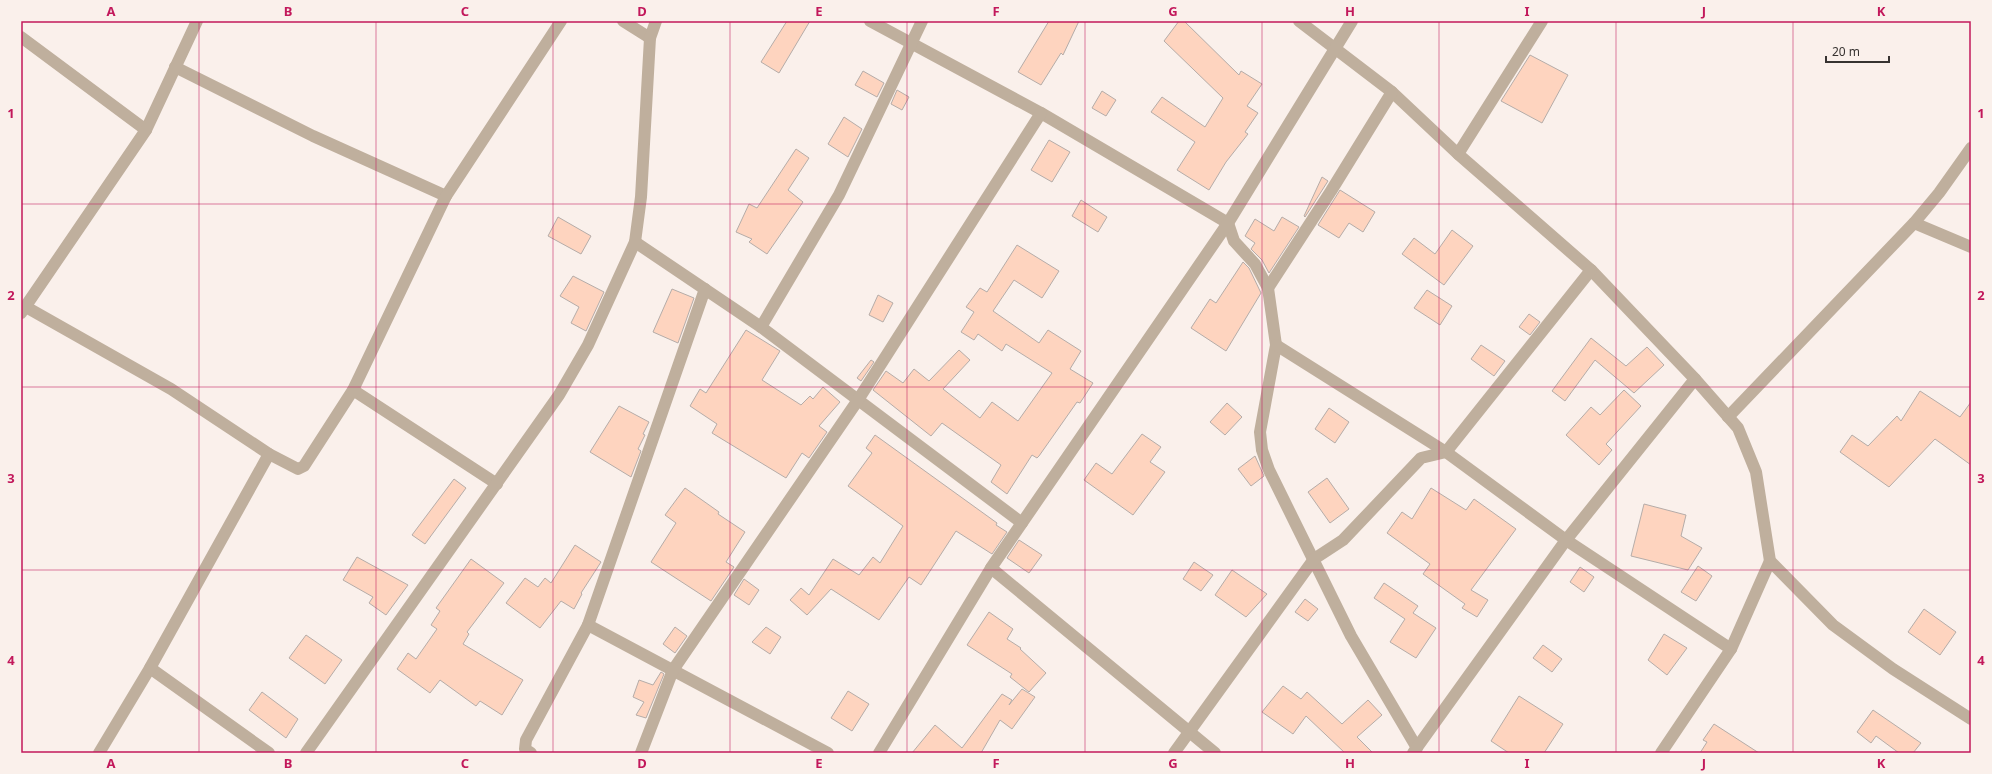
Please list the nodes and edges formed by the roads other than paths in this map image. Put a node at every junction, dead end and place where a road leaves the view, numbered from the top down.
1 (197, 21) edge
2 (561, 21) edge
3 (623, 21) edge
4 (656, 21) edge
5 (870, 21) edge
6 (922, 21) edge
7 (1299, 21) edge
8 (1352, 21) edge
9 (1542, 21) edge
10 (21, 37) edge
11 (650, 38) junction
12 (911, 44) junction
13 (1334, 48) junction
14 (175, 67) junction
15 (1392, 92) junction
16 (1041, 113) junction
17 (146, 130) junction
18 (1971, 148) edge
19 (1458, 154) junction
20 (446, 196) junction
21 (1228, 223) junction
22 (1914, 223) junction
23 (635, 242) junction
24 (1971, 247) edge
25 (1591, 270) junction
26 (1268, 288) junction
27 (705, 289) junction
28 (24, 310) edge
29 (761, 327) junction
30 (1276, 345) junction
31 (1695, 378) junction
32 (353, 390) junction
33 (858, 400) junction
34 (1728, 417) junction
35 (1446, 452) junction
36 (269, 454) junction
37 (497, 484) junction
38 (1022, 523) junction
39 (1566, 540) junction
40 (1314, 559) junction
41 (1770, 561) junction
42 (991, 568) junction
43 (588, 625) junction
44 (1731, 649) junction
45 (150, 668) junction
46 (673, 670) junction
47 (1971, 719) edge
48 (1189, 732) junction
49 (1415, 750) edge
50 (99, 753) edge
51 (269, 753) edge
52 (306, 753) edge
53 (531, 753) edge
54 (641, 753) edge
55 (828, 753) edge
56 (879, 753) edge
57 (1174, 753) edge
58 (1215, 753) edge
59 (1661, 753) edge

1 - 14 street
2 - 20 street
3 - 11 street
4 - 11 street
5 - 12 street
6 - 12 street
7 - 13 street
8 - 13 street
9 - 19 street
10 - 17 street
11 - 23 street
12 - 16 street
12 - 29 street
13 - 15 street
13 - 21 street
14 - 17 street
14 - 20 street
15 - 19 street
15 - 26 street
16 - 21 street
16 - 33 street
17 - 28 street
18 - 22 street
19 - 25 street
20 - 32 street
21 - 26 street
21 - 38 street
22 - 24 street
22 - 34 street
23 - 27 street
23 - 37 street
25 - 31 street
25 - 35 street
26 - 30 street
27 - 29 street
27 - 43 street
28 - 36 street
29 - 33 street
30 - 35 street
30 - 40 street
31 - 34 street
31 - 39 street
32 - 36 street
32 - 37 street
33 - 38 street
33 - 46 street
34 - 41 street
35 - 39 street
35 - 40 street
36 - 45 street
37 - 52 street
38 - 42 street
39 - 44 street
39 - 49 street
40 - 48 street
40 - 49 street
41 - 44 street
41 - 47 street
42 - 48 street
42 - 56 street
43 - 46 street
43 - 53 street
44 - 59 street
45 - 50 street
45 - 51 street
46 - 54 street
46 - 55 street
48 - 57 street
48 - 58 street

